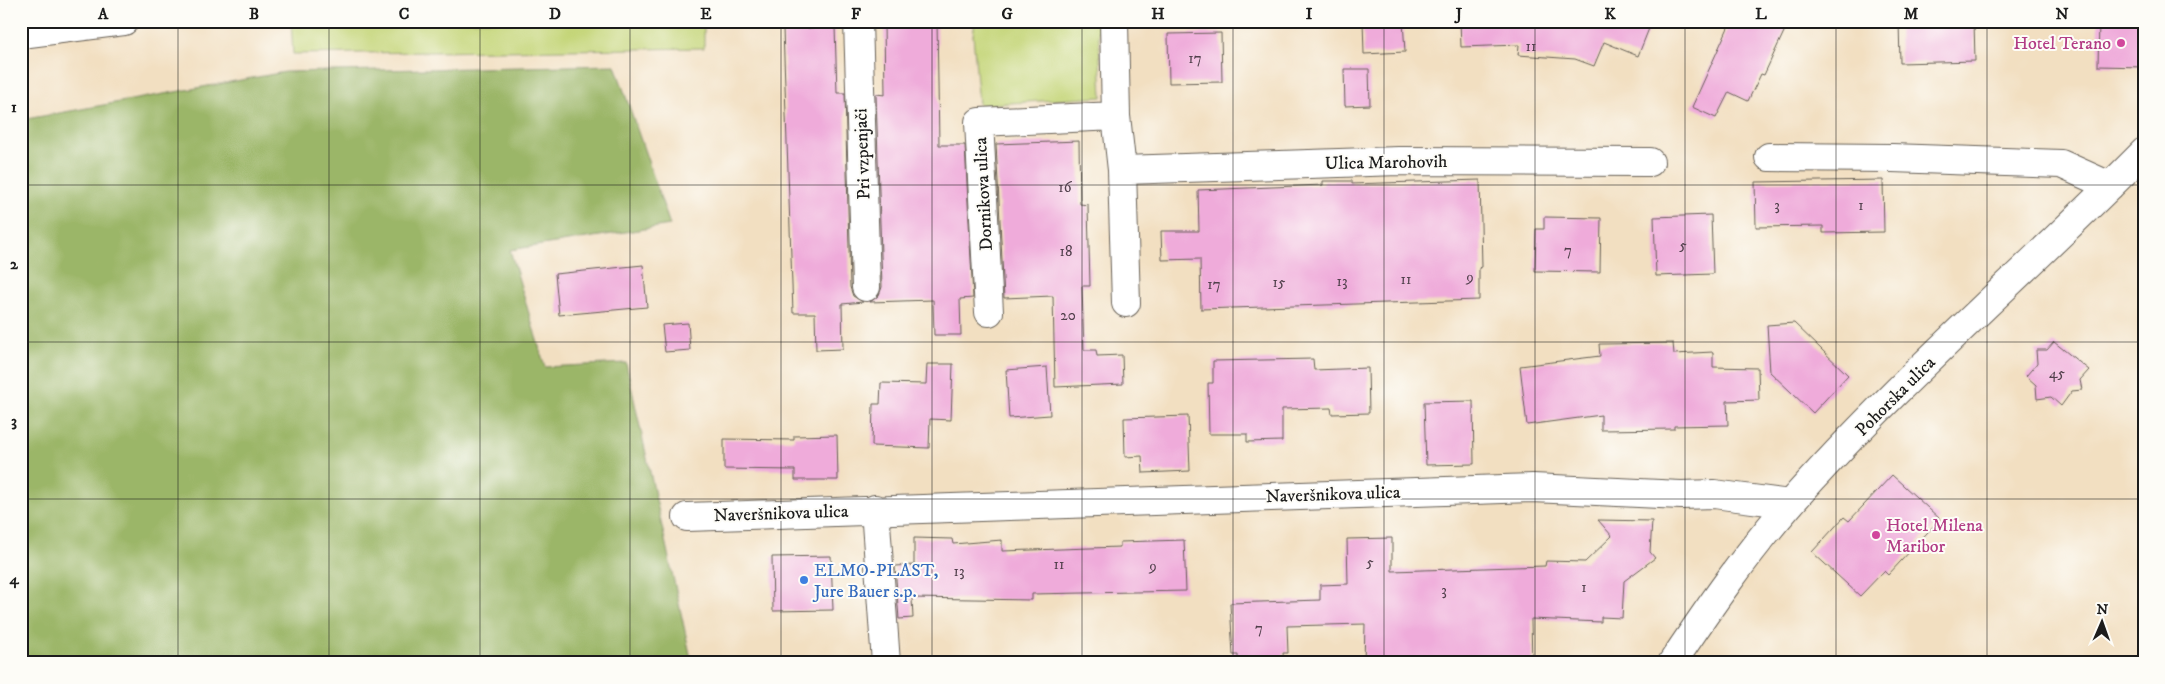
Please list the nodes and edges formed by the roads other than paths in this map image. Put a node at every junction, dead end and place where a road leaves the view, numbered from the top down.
1 (124, 21) edge
2 (858, 21) edge
3 (1114, 21) edge
4 (21, 34) edge
5 (1116, 116) junction
6 (2144, 152) edge
7 (1769, 156) dead end
8 (1650, 162) dead end
9 (1122, 170) junction
10 (2110, 186) junction
11 (866, 287) dead end
12 (1126, 302) dead end
13 (988, 312) dead end
14 (1790, 504) junction
15 (875, 510) junction
16 (687, 516) dead end
17 (886, 663) edge
18 (1672, 663) edge

1 - 4 street
2 - 11 street, Pri vzpenjači
3 - 5 street
5 - 9 street
5 - 13 street, Dornikova ulica
6 - 10 street, Pohorska ulica
7 - 10 street
8 - 9 street, Ulica Marohovih
9 - 12 street
10 - 14 street, Pohorska ulica
14 - 15 street, Naveršnikova ulica
14 - 18 street, Pohorska ulica
15 - 16 street, Naveršnikova ulica
15 - 17 street

